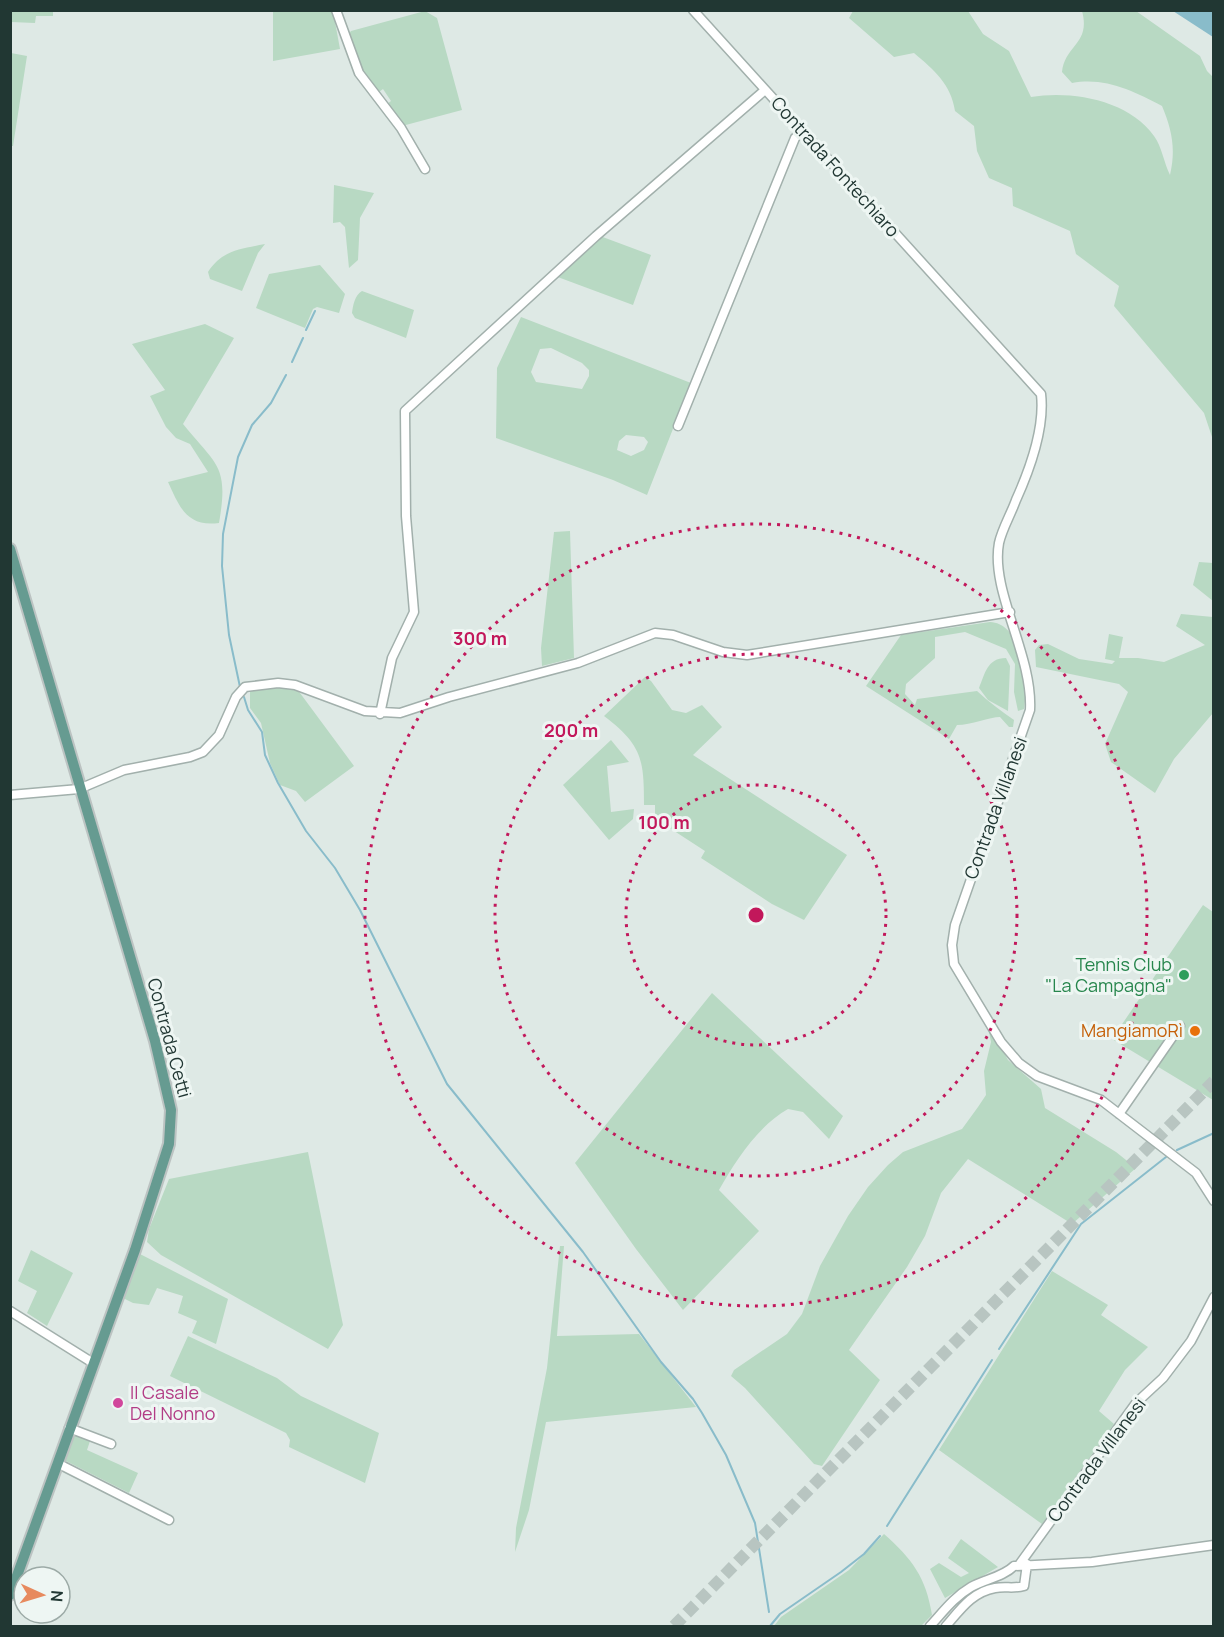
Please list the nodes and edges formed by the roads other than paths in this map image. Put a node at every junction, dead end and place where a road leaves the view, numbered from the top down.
1 (336, 10) edge
2 (693, 10) edge
3 (765, 90) junction
4 (803, 130) junction
5 (425, 169) dead end
6 (978, 323) joint
7 (678, 426) dead end
8 (10, 549) edge
9 (1010, 612) junction
10 (380, 714) junction
11 (79, 789) junction
12 (10, 795) edge
13 (1180, 1026) dead end
14 (1119, 1114) junction
15 (1214, 1201) edge
16 (1214, 1297) edge
17 (10, 1311) edge
18 (93, 1363) junction
19 (69, 1428) junction
20 (111, 1444) dead end
21 (57, 1463) junction
22 (169, 1520) dead end
23 (1214, 1545) edge
24 (1023, 1564) junction
25 (1008, 1571) junction
26 (1006, 1588) junction
27 (10, 1595) edge
28 (930, 1626) edge
29 (946, 1626) edge

1 - 5 street
2 - 3 street, Contrada Fontechiaro
3 - 4 street, Contrada Fontechiaro
3 - 10 street
4 - 6 street, Contrada Fontechiaro
4 - 7 street
6 - 9 street, Contrada Villanesi
8 - 11 main road, Contrada Cetti
9 - 10 street
9 - 14 street, Contrada Villanesi
10 - 11 street
11 - 12 street
11 - 18 main road, Contrada Cetti
13 - 14 street
14 - 15 street, Contrada Villanesi
16 - 24 street, Contrada Villanesi
17 - 18 street
18 - 19 main road, Contrada Cetti
19 - 20 street
19 - 21 main road, Contrada Cetti
21 - 22 street
21 - 27 main road, Contrada Cetti
23 - 24 street
24 - 25 street
24 - 26 street
25 - 26 street
25 - 28 street
26 - 29 street

